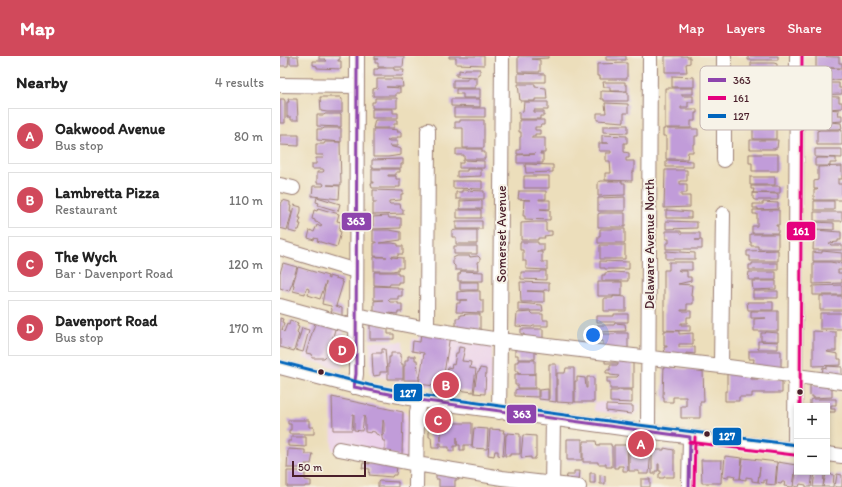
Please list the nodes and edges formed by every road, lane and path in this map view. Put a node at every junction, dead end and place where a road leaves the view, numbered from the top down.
1 (357, 56) edge
2 (502, 56) edge
3 (650, 56) edge
4 (798, 56) edge
5 (798, 66) edge
6 (280, 85) edge
7 (357, 86) junction
8 (428, 130) dead end
9 (724, 130) edge
10 (798, 130) edge
11 (724, 160) dead end
12 (723, 214) dead end
13 (280, 248) edge
14 (356, 271) junction
15 (280, 306) edge
16 (356, 321) junction
17 (427, 329) junction
18 (500, 340) junction
19 (649, 357) junction
20 (721, 366) junction
21 (280, 367) edge
22 (796, 376) junction
23 (842, 382) edge
24 (354, 387) junction
25 (419, 400) junction
26 (498, 412) junction
27 (553, 419) junction
28 (648, 431) junction
29 (690, 437) junction
30 (796, 439) edge
31 (339, 449) dead end
32 (794, 450) edge
33 (830, 454) edge
34 (842, 456) edge
35 (416, 464) junction
36 (552, 486) edge
37 (416, 487) edge
38 (579, 487) edge
39 (689, 487) edge

1 - 7 street
2 - 18 street, Somerset Avenue
3 - 19 street, Delaware Avenue North
4 - 5 street
6 - 7 street
7 - 14 street
8 - 17 street
9 - 11 street
10 - 22 street
12 - 20 street
13 - 14 street
14 - 16 street
15 - 16 street
16 - 17 street
16 - 24 street
17 - 18 street
18 - 19 street
18 - 26 street, Somerset Avenue
19 - 20 street
19 - 28 street, Delaware Avenue North
20 - 22 street
21 - 24 street
22 - 23 street
22 - 30 street
24 - 25 street
25 - 26 street
25 - 35 street
26 - 27 street
27 - 28 street
27 - 36 street
28 - 29 street
29 - 32 street
29 - 39 street
31 - 35 street
33 - 34 street
35 - 36 street
35 - 37 street
36 - 38 street

